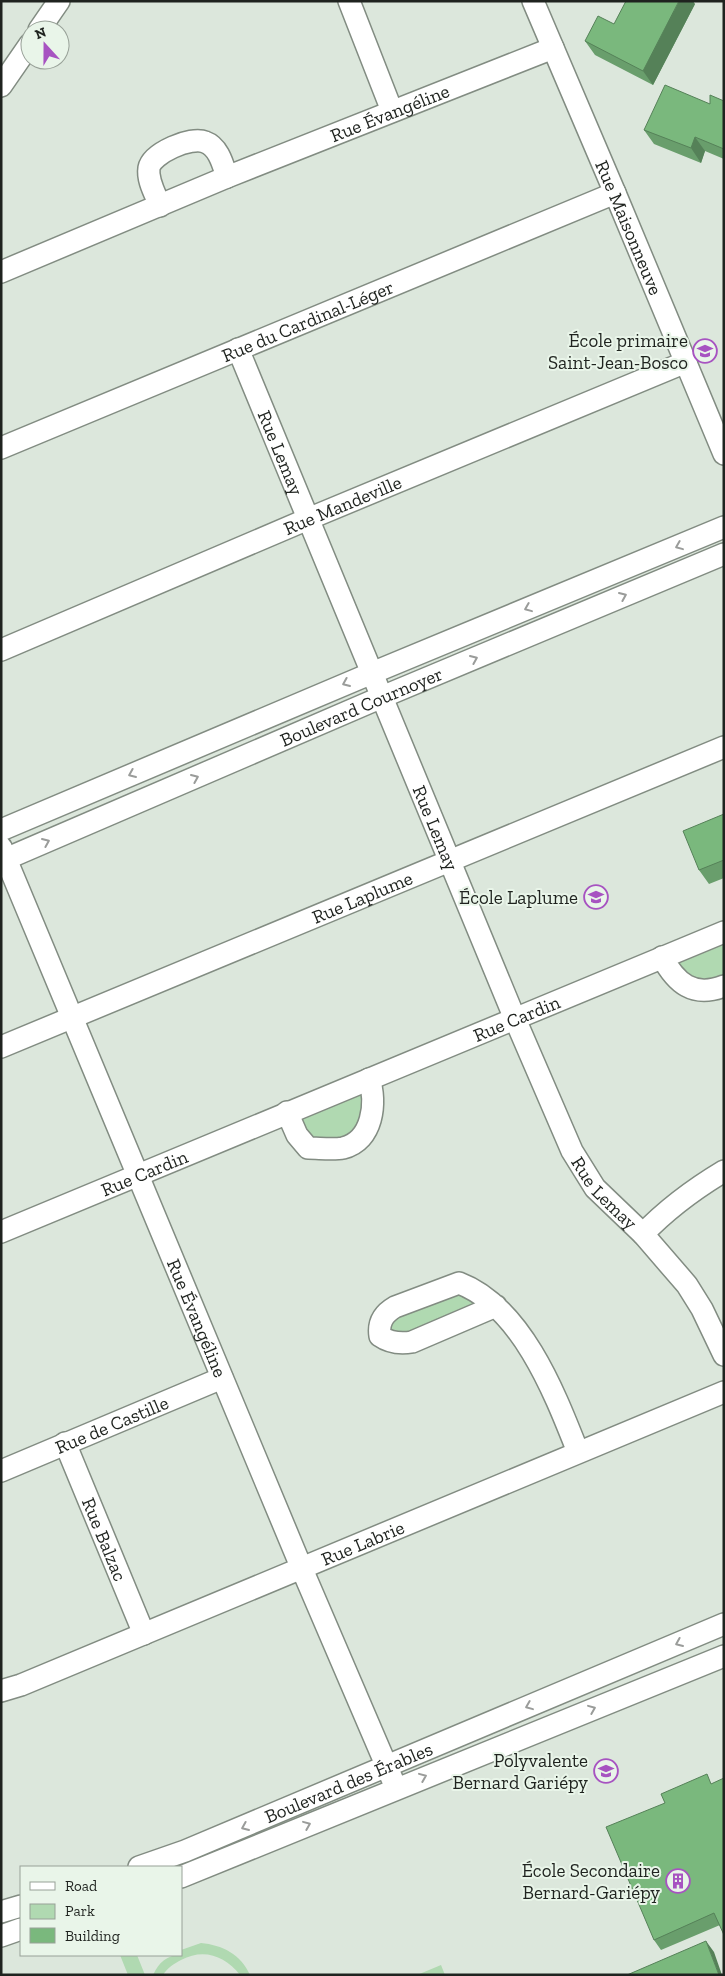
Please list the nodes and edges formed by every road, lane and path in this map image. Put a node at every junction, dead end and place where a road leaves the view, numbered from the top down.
1 (59, 1) edge
2 (349, 1) edge
3 (533, 1) edge
4 (46, 20) edge
5 (553, 48) junction
6 (20, 58) edge
7 (1, 86) edge
8 (392, 111) junction
9 (227, 177) junction
10 (616, 193) junction
11 (160, 206) junction
12 (1, 272) edge
13 (238, 349) junction
14 (686, 362) junction
15 (1, 448) edge
16 (724, 454) edge
17 (308, 519) junction
18 (724, 527) edge
19 (724, 554) edge
20 (1, 650) edge
21 (372, 672) junction
22 (382, 697) junction
23 (724, 748) edge
24 (1, 830) edge
25 (3, 856) edge
26 (449, 860) junction
27 (724, 932) edge
28 (662, 957) junction
29 (724, 986) edge
30 (72, 1018) junction
31 (515, 1020) junction
32 (1, 1047) edge
33 (368, 1079) junction
34 (287, 1112) junction
35 (724, 1171) edge
36 (138, 1174) junction
37 (1, 1232) edge
38 (643, 1234) junction
39 (496, 1306) junction
40 (724, 1355) edge
41 (222, 1378) junction
42 (724, 1392) edge
43 (65, 1443) junction
44 (578, 1452) junction
45 (1, 1470) edge
46 (302, 1569) junction
47 (724, 1624) edge
48 (144, 1634) junction
49 (724, 1658) edge
50 (1, 1691) edge
51 (387, 1767) junction
52 (396, 1788) junction
53 (142, 1866) edge
54 (182, 1876) edge
55 (20, 1906) edge
56 (1, 1912) edge
57 (20, 1929) edge
58 (1, 1936) edge

1 - 4 street
2 - 8 street
3 - 5 street, Rue Maisonneuve
5 - 8 street, Rue Évangéline
5 - 10 street, Rue Maisonneuve
6 - 7 street
8 - 9 street, Rue Évangéline
9 - 11 street, Rue Évangéline
9 - 11 street
10 - 13 street, Rue du Cardinal-Léger
10 - 14 street, Rue Maisonneuve
11 - 12 street, Rue Évangéline
13 - 15 street, Rue du Cardinal-Léger
13 - 17 street, Rue Lemay
14 - 16 street, Rue Maisonneuve
14 - 17 street, Rue Mandeville
17 - 20 street, Rue Mandeville
17 - 21 street, Rue Lemay
18 -> 21 street, Boulevard Cournoyer
22 -> 19 street, Boulevard Cournoyer
21 - 22 street, Rue Lemay
21 -> 24 street, Boulevard Cournoyer
25 -> 22 street, Boulevard Cournoyer
22 - 26 street, Rue Lemay
23 - 26 street, Rue Laplume
25 - 30 street, Rue Évangéline
26 - 30 street, Rue Laplume
26 - 31 street, Rue Lemay
27 - 28 street, Rue Cardin
28 - 29 street
28 - 31 street, Rue Cardin
30 - 32 street, Rue Laplume
30 - 36 street, Rue Évangéline
31 - 33 street, Rue Cardin
31 - 38 street, Rue Lemay
33 - 34 street, Rue Cardin
33 - 34 street
34 - 36 street, Rue Cardin
35 - 38 street
36 - 37 street, Rue Cardin
36 - 41 street, Rue Évangéline
38 - 40 street, Rue Lemay
39 - 39 street
39 - 44 street
41 - 43 street, Rue de Castille
41 - 46 street, Rue Évangéline
42 - 44 street, Rue Labrie
43 - 45 street, Rue de Castille
43 - 48 street, Rue Balzac
44 - 46 street, Rue Labrie
46 - 48 street, Rue Labrie
46 - 51 street, Rue Évangéline
47 -> 51 street, Boulevard des Érables
48 - 50 street, Rue Labrie
52 -> 49 street, Boulevard des Érables
51 - 52 street, Rue Évangéline
51 -> 53 street, Boulevard des Érables
54 -> 52 street, Boulevard des Érables
55 - 56 street
57 - 58 street

